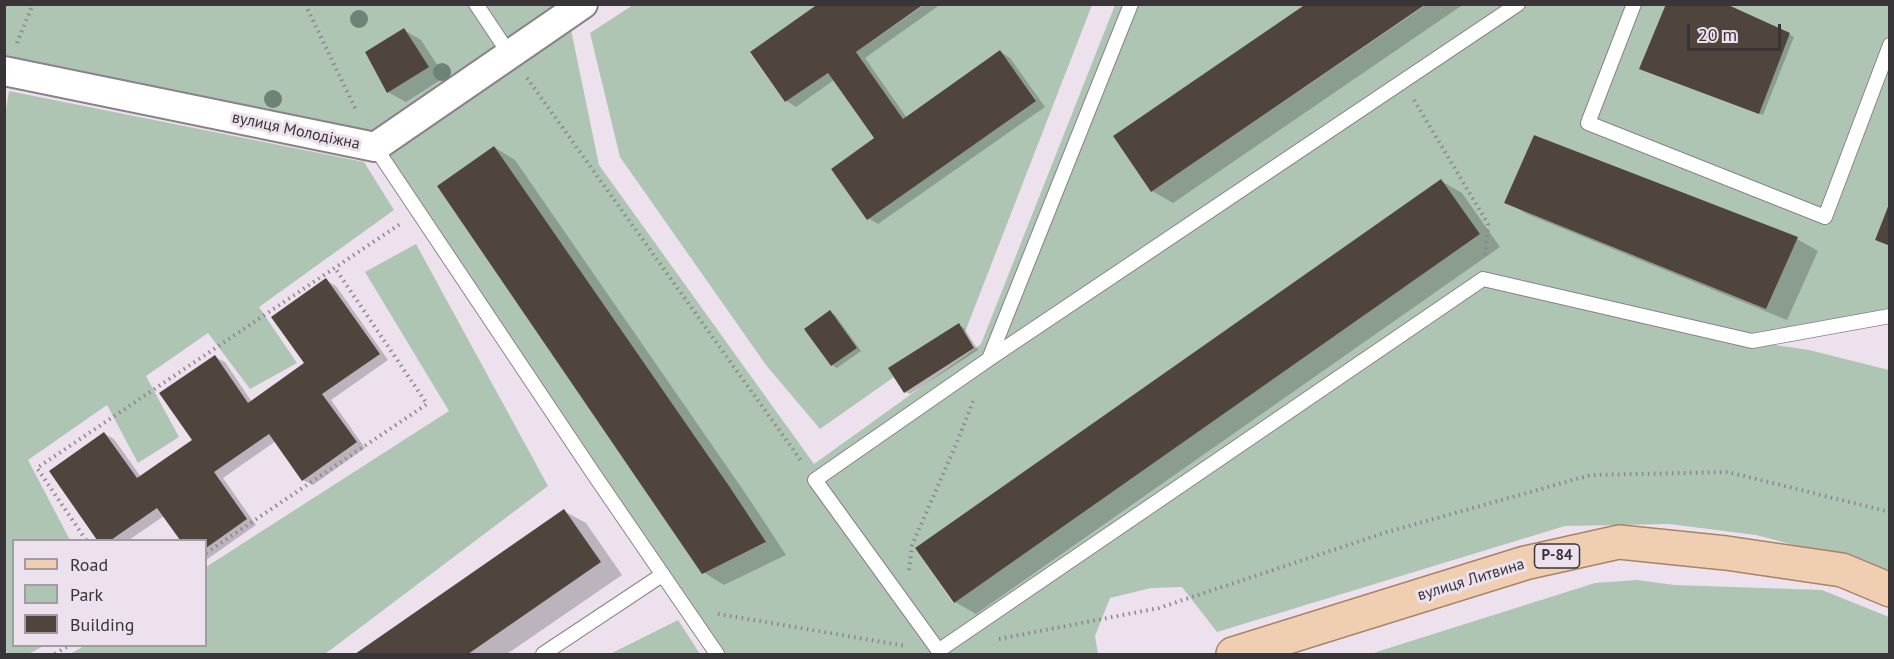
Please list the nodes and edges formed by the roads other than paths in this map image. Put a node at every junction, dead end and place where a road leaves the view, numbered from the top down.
1 (476, 4) edge
2 (583, 4) edge
3 (1131, 4) edge
4 (1518, 4) edge
5 (1634, 4) edge
6 (1890, 45) edge
7 (510, 55) junction
8 (5, 72) edge
9 (375, 147) junction
10 (1890, 316) edge
11 (989, 359) junction
12 (662, 575) junction
13 (1890, 590) edge
14 (940, 653) edge
15 (543, 654) edge
16 (717, 654) edge
17 (1233, 654) edge

1 - 7 lane
2 - 7 street, вулиця Молодіжна
3 - 11 lane
4 - 11 lane
5 - 6 lane
7 - 9 street, вулиця Молодіжна
8 - 9 street, вулиця Молодіжна
9 - 12 lane
10 - 14 lane
11 - 14 lane
12 - 15 lane
12 - 16 lane
13 - 17 main road, вулиця Литвина / Р-84

